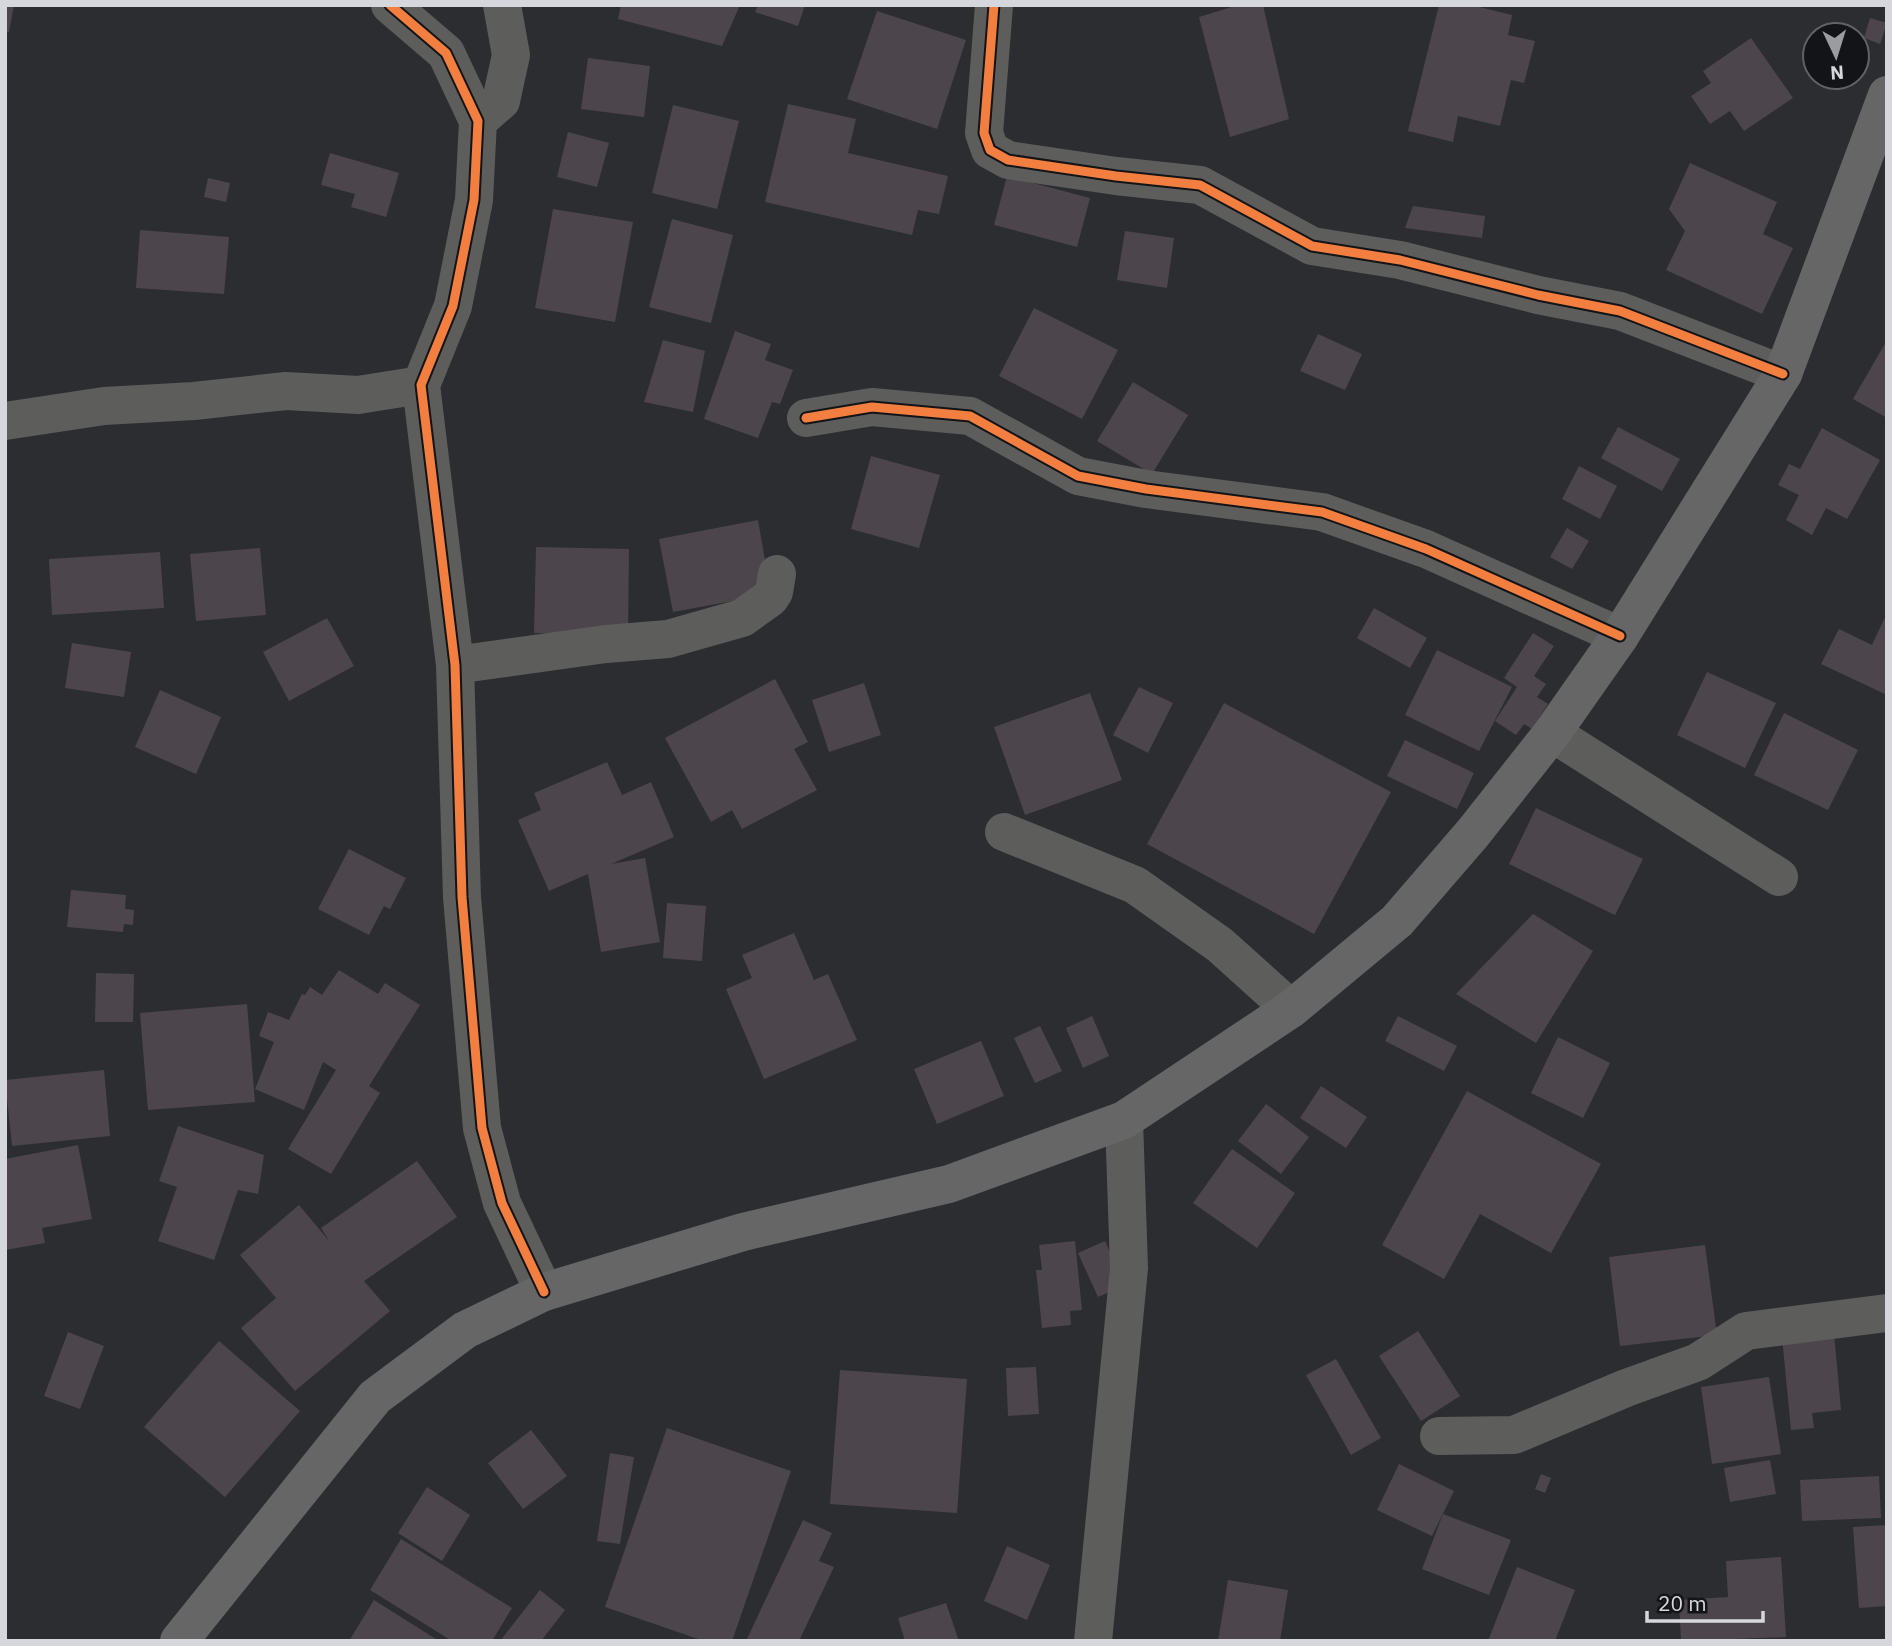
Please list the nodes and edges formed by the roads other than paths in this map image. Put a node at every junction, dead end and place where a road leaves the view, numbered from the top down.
1 (390, 5) edge
2 (502, 5) edge
3 (995, 5) edge
4 (1887, 95) edge
5 (478, 121) junction
6 (1783, 374) junction
7 (421, 385) junction
8 (806, 418) dead end
9 (5, 421) edge
10 (778, 574) dead end
11 (1620, 636) junction
12 (455, 665) junction
13 (1552, 733) junction
14 (1004, 832) dead end
15 (1779, 877) dead end
16 (1291, 1009) junction
17 (1124, 1120) junction
18 (544, 1293) junction
19 (1887, 1314) edge
20 (1439, 1436) dead end
21 (179, 1641) edge
22 (1093, 1641) edge

1 - 5 street
2 - 5 street
3 - 6 street
4 - 6 main road
5 - 7 street
6 - 11 main road
7 - 9 street
7 - 12 street
8 - 11 street
10 - 12 street
11 - 13 main road
12 - 18 street
13 - 15 street
13 - 16 main road
14 - 16 street
16 - 17 main road
17 - 18 main road
17 - 22 street
18 - 21 main road
19 - 20 street

